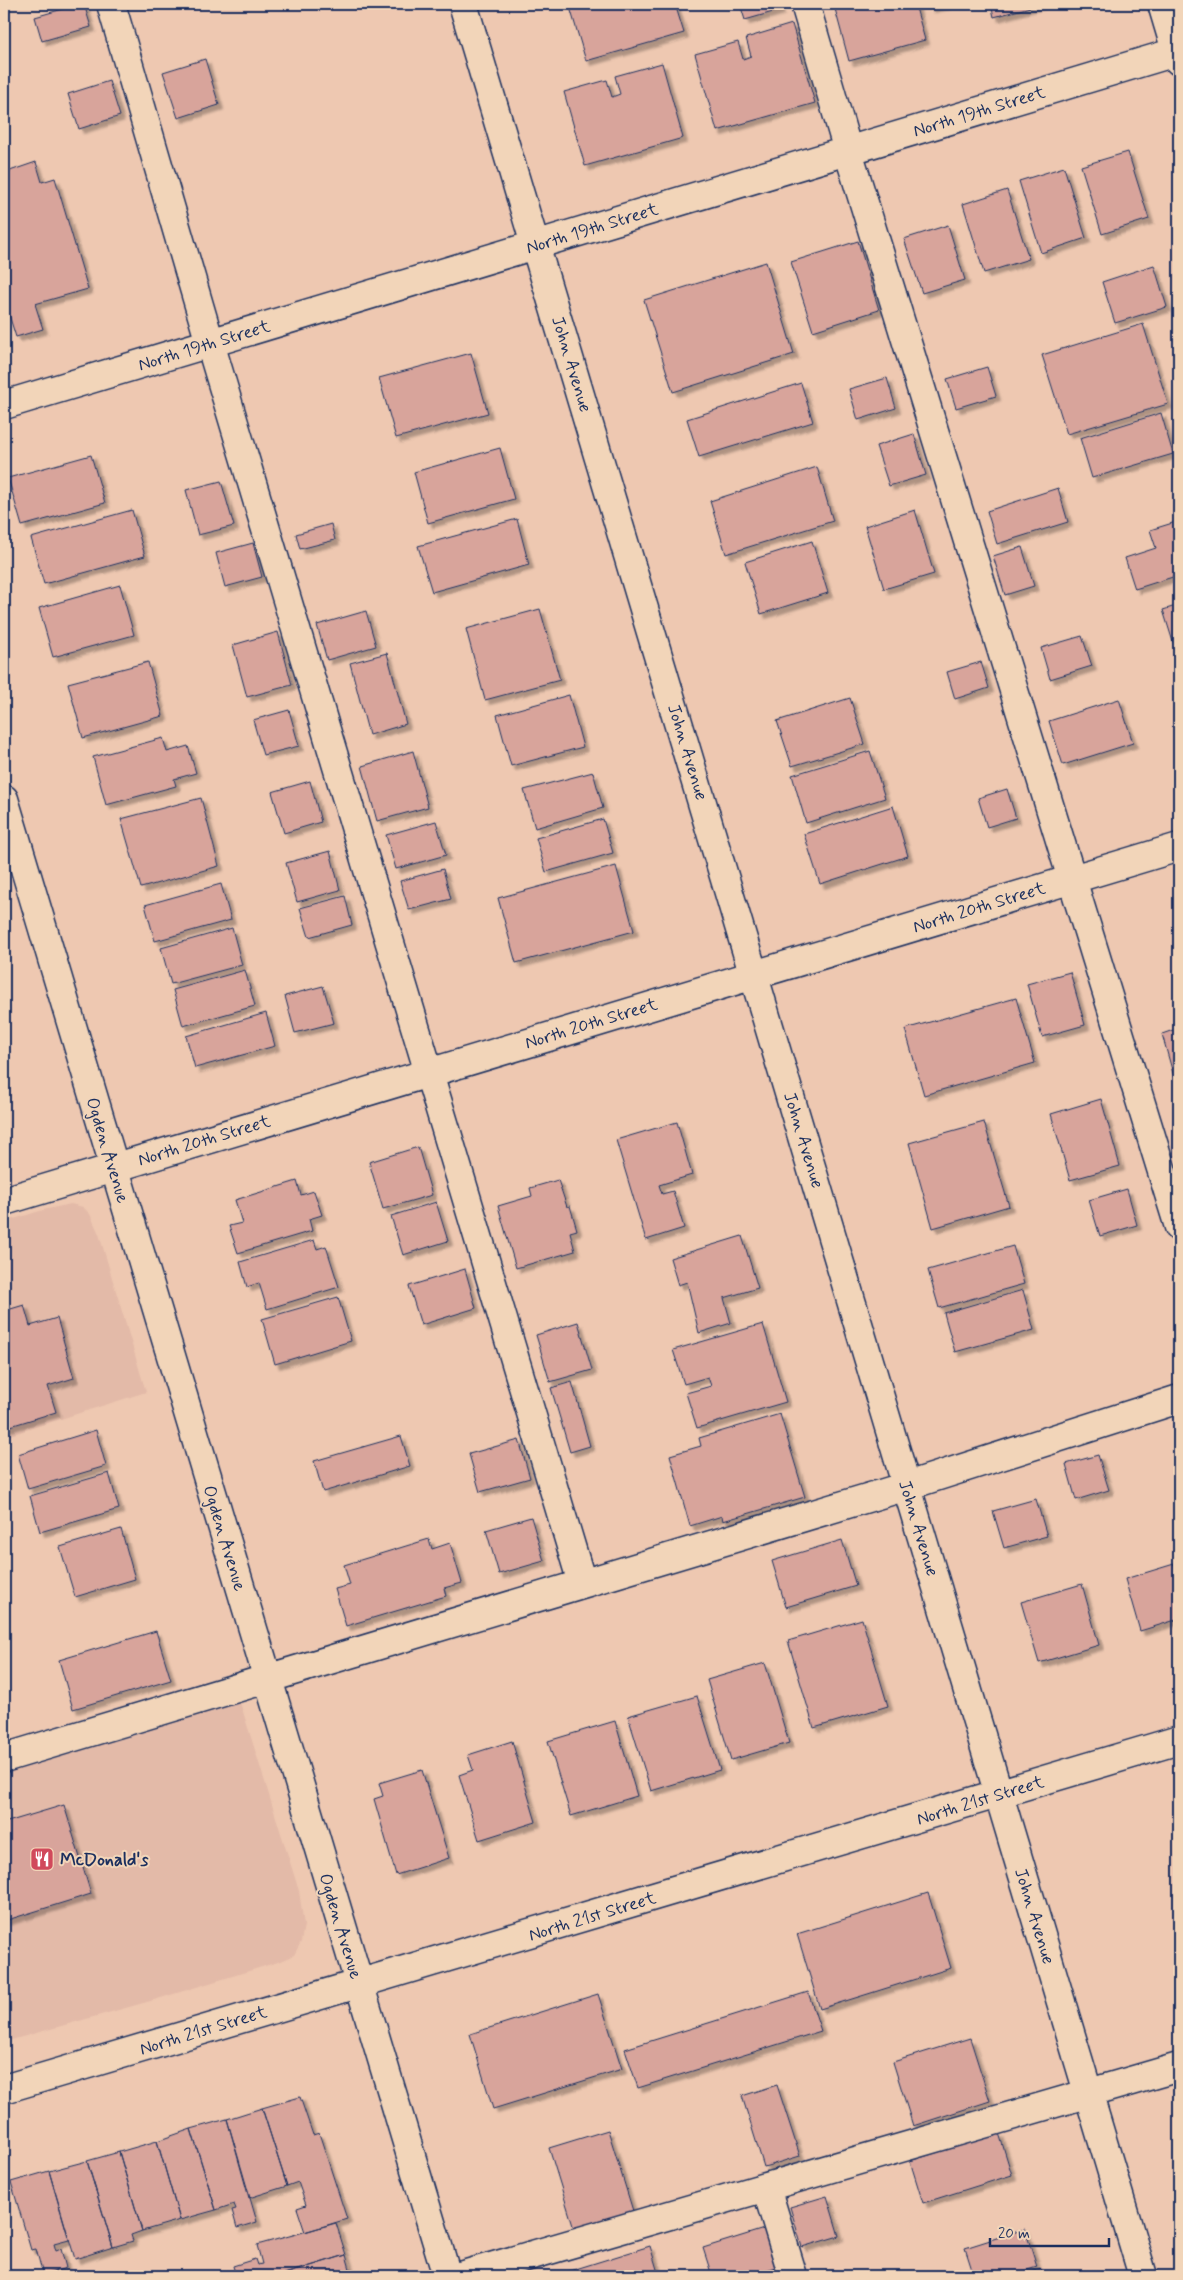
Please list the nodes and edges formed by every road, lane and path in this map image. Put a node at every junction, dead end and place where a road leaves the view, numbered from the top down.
1 (111, 4) edge
2 (463, 4) edge
3 (805, 4) edge
4 (1162, 4) edge
5 (1178, 54) edge
6 (848, 151) junction
7 (537, 244) junction
8 (210, 343) junction
9 (4, 405) edge
10 (4, 799) edge
11 (1179, 847) edge
12 (1073, 879) junction
13 (754, 974) junction
14 (430, 1072) junction
15 (113, 1168) junction
16 (4, 1201) edge
17 (1179, 1227) edge
18 (1179, 1399) edge
19 (907, 1486) junction
20 (582, 1583) junction
21 (266, 1677) junction
22 (1179, 1740) edge
23 (4, 1758) edge
24 (998, 1795) junction
25 (359, 1984) junction
26 (1179, 2067) edge
27 (4, 2089) edge
28 (1088, 2094) junction
29 (766, 2187) junction
30 (447, 2276) edge
31 (460, 2276) edge
32 (793, 2276) edge
33 (1143, 2276) edge

1 - 8 street
2 - 7 street, John Avenue
3 - 6 street
4 - 5 street
5 - 6 street, North 19th Street
6 - 7 street, North 19th Street
6 - 12 street
7 - 8 street, North 19th Street
7 - 13 street, John Avenue
8 - 9 street, North 19th Street
8 - 14 street
10 - 15 street, Ogden Avenue
11 - 12 street, North 20th Street
12 - 13 street, North 20th Street
12 - 17 street
13 - 14 street, North 20th Street
13 - 19 street, John Avenue
14 - 15 street, North 20th Street
14 - 20 street
15 - 16 street, North 20th Street
15 - 21 street, Ogden Avenue
18 - 19 street
19 - 20 street
19 - 24 street, John Avenue
20 - 21 street
21 - 23 street
21 - 25 street, Ogden Avenue
22 - 24 street, North 21st Street
24 - 25 street, North 21st Street
24 - 28 street, John Avenue
25 - 27 street, North 21st Street
25 - 30 street, Ogden Avenue
26 - 28 street
28 - 29 street
28 - 33 street, John Avenue
29 - 31 street
29 - 32 street

